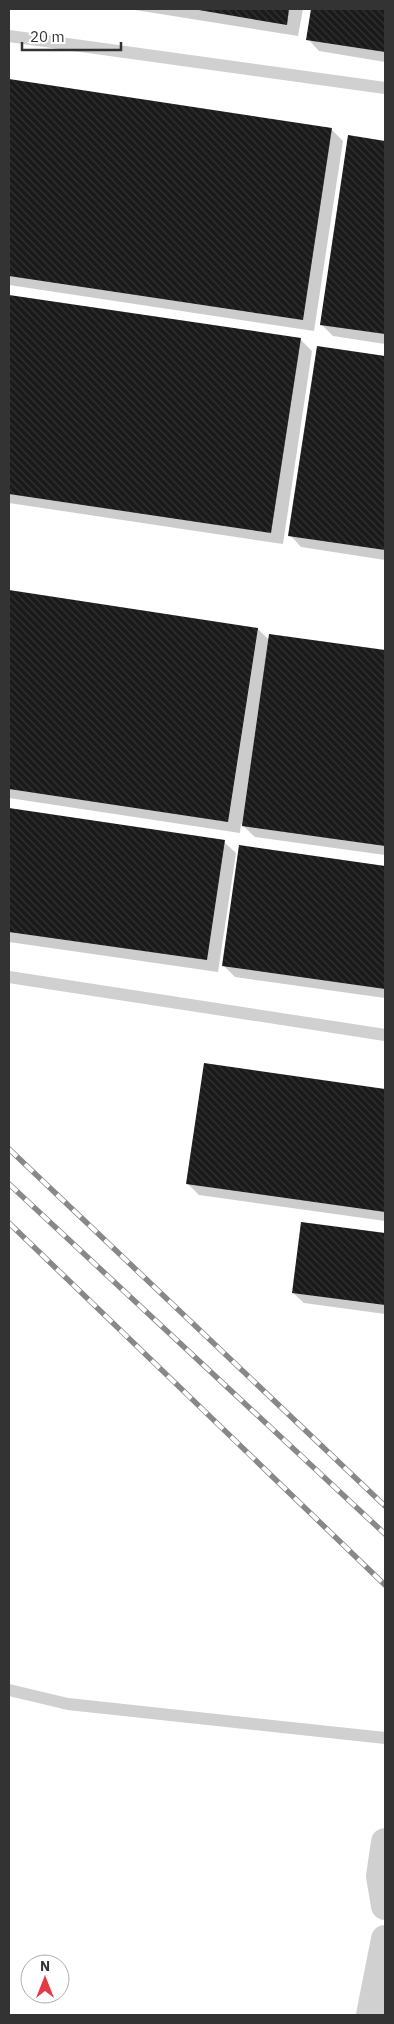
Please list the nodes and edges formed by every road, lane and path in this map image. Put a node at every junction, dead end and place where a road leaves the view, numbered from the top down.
1 (9, 36) edge
2 (385, 88) edge
3 (9, 977) edge
4 (385, 1035) edge
5 (9, 1690) edge
6 (385, 1738) edge
7 (385, 1842) edge
8 (385, 1906) edge
9 (385, 1939) edge
10 (370, 2015) edge

1 - 2 lane
3 - 4 lane
5 - 6 lane
7 - 8 street
9 - 10 street

